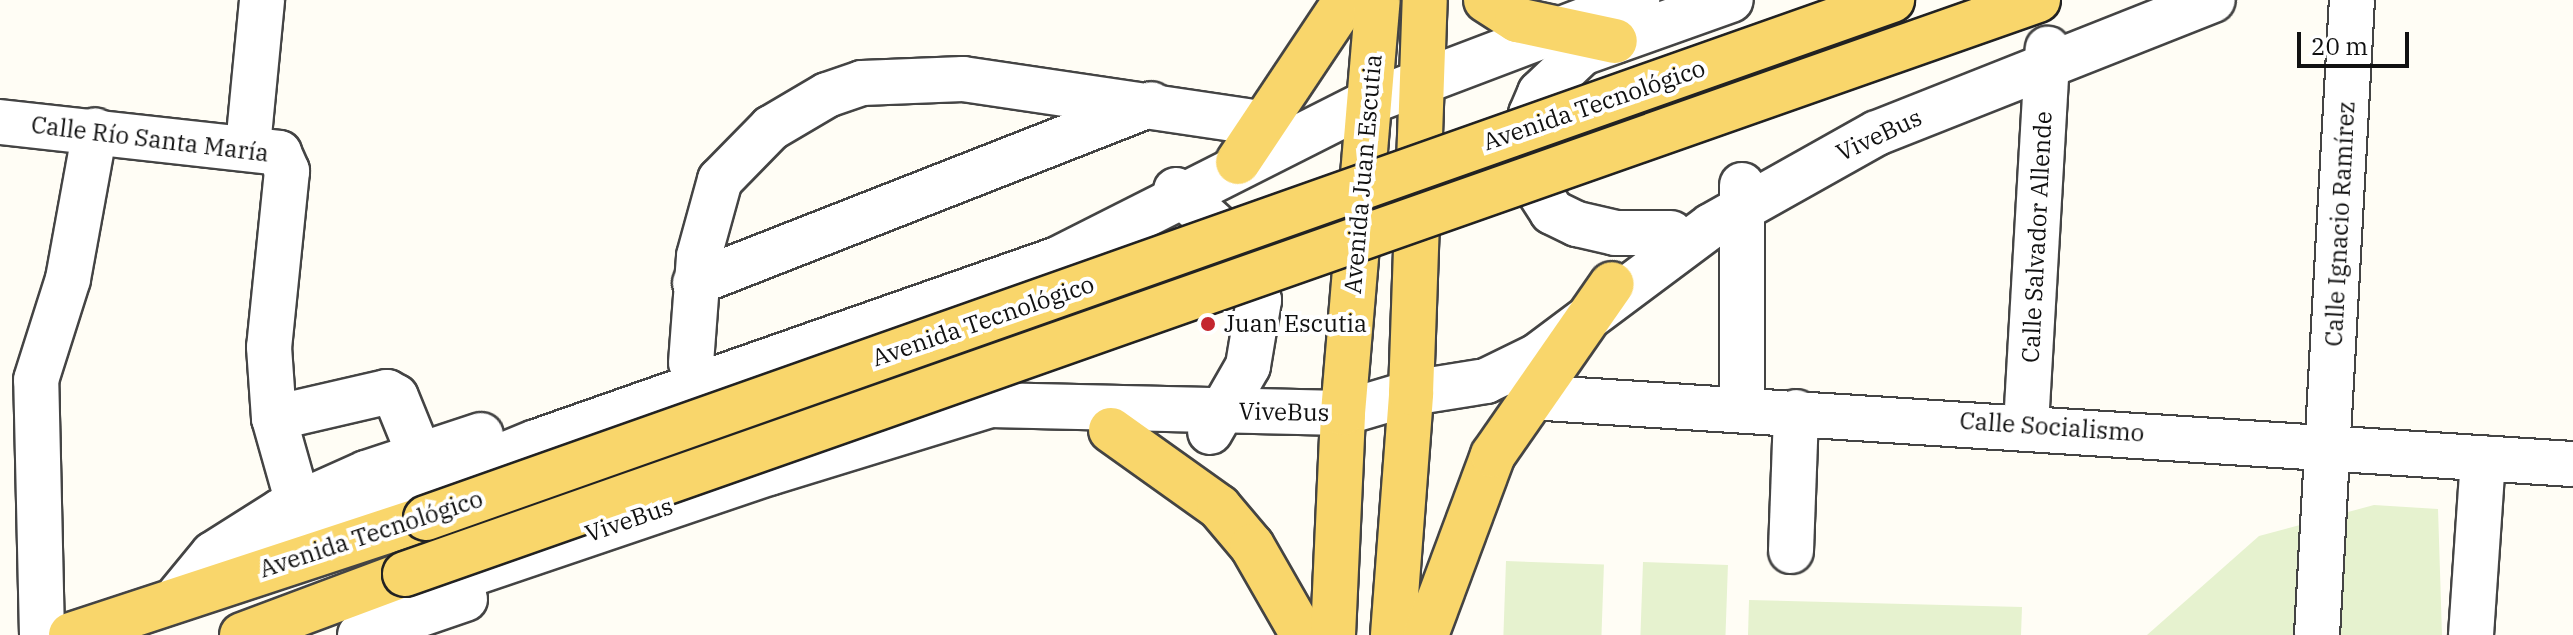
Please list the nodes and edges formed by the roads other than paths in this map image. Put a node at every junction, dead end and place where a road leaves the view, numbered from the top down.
1 (262, 0) edge
2 (1346, 0) edge
3 (1378, 0) edge
4 (1425, 0) edge
5 (1486, 0) edge
6 (1637, 0) edge
7 (1731, 0) edge
8 (1892, 0) edge
9 (2038, 0) edge
10 (2178, 0) edge
11 (2213, 0) edge
12 (2352, 0) edge
13 (1584, 42) junction
14 (2048, 55) junction
15 (1393, 95) junction
16 (1153, 103) junction
17 (0, 122) edge
18 (1261, 123) junction
19 (95, 130) junction
20 (248, 146) junction
21 (1238, 162) junction
22 (1180, 193) junction
23 (1742, 193) junction
24 (1671, 233) junction
25 (695, 283) junction
26 (1600, 301) junction
27 (691, 363) junction
28 (18, 379) edge
29 (1411, 393) junction
30 (1530, 397) junction
31 (1742, 409) junction
32 (1796, 412) junction
33 (1343, 413) junction
34 (274, 418) junction
35 (1214, 424) junction
36 (2026, 425) junction
37 (1111, 430) junction
38 (2327, 447) junction
39 (420, 456) junction
40 (2483, 458) junction
41 (2573, 464) edge
42 (298, 503) junction
43 (1791, 551) dead end
44 (182, 592) junction
45 (42, 635) edge
46 (69, 635) edge
47 (242, 635) edge
48 (289, 635) edge
49 (360, 635) edge
50 (1303, 635) edge
51 (1333, 635) edge
52 (1393, 635) edge
53 (1426, 635) edge
54 (2317, 635) edge
55 (2471, 635) edge

1 - 20 street
2 - 18 main road
3 - 15 main road, Avenida Juan Escutia
4 - 15 main road, Avenida Juan Escutia
5 - 13 main road
6 - 13 street
7 - 13 street
8 - 44 main road, Avenida Tecnológico, bridge
9 - 47 main road, Avenida Tecnológico, bridge
10 - 14 street
11 - 14 street
12 - 38 street, Calle Ignacio Ramírez
13 - 15 street
13 - 24 street
14 - 23 street
14 - 36 street, Calle Salvador Allende
15 - 21 street
15 - 22 street
15 - 29 main road, Avenida Juan Escutia
15 - 33 main road, Avenida Juan Escutia
16 - 18 street
16 - 25 street
16 - 25 street
17 - 19 street, Calle Río Santa María
18 - 21 main road
19 - 20 street, Calle Río Santa María
19 - 28 street
20 - 34 street, Calle Río Santa María
21 - 22 street
22 - 27 street
22 - 35 street
22 - 44 street
23 - 24 street
23 - 26 street
23 - 31 street
24 - 26 street
25 - 27 street
26 - 29 street
26 - 30 main road
27 - 39 street
28 - 45 street
29 - 33 street
29 - 52 main road, Avenida Juan Escutia
30 - 31 street, Calle Socialismo
30 - 53 main road
31 - 32 street, Calle Socialismo
32 - 36 street, Calle Socialismo
32 - 43 street
33 - 35 street
33 - 51 main road, Avenida Juan Escutia
34 - 39 street
34 - 42 street, Calle Río Santa María
35 - 37 street
35 - 48 street, ViveBus
36 - 38 street, Calle Socialismo
37 - 49 street
37 - 50 main road
38 - 40 street, Calle Socialismo
38 - 54 street, Calle Ignacio Ramírez
39 - 42 street
40 - 41 street, Calle Socialismo
40 - 55 street
42 - 44 street
44 - 46 main road, Avenida Tecnológico

